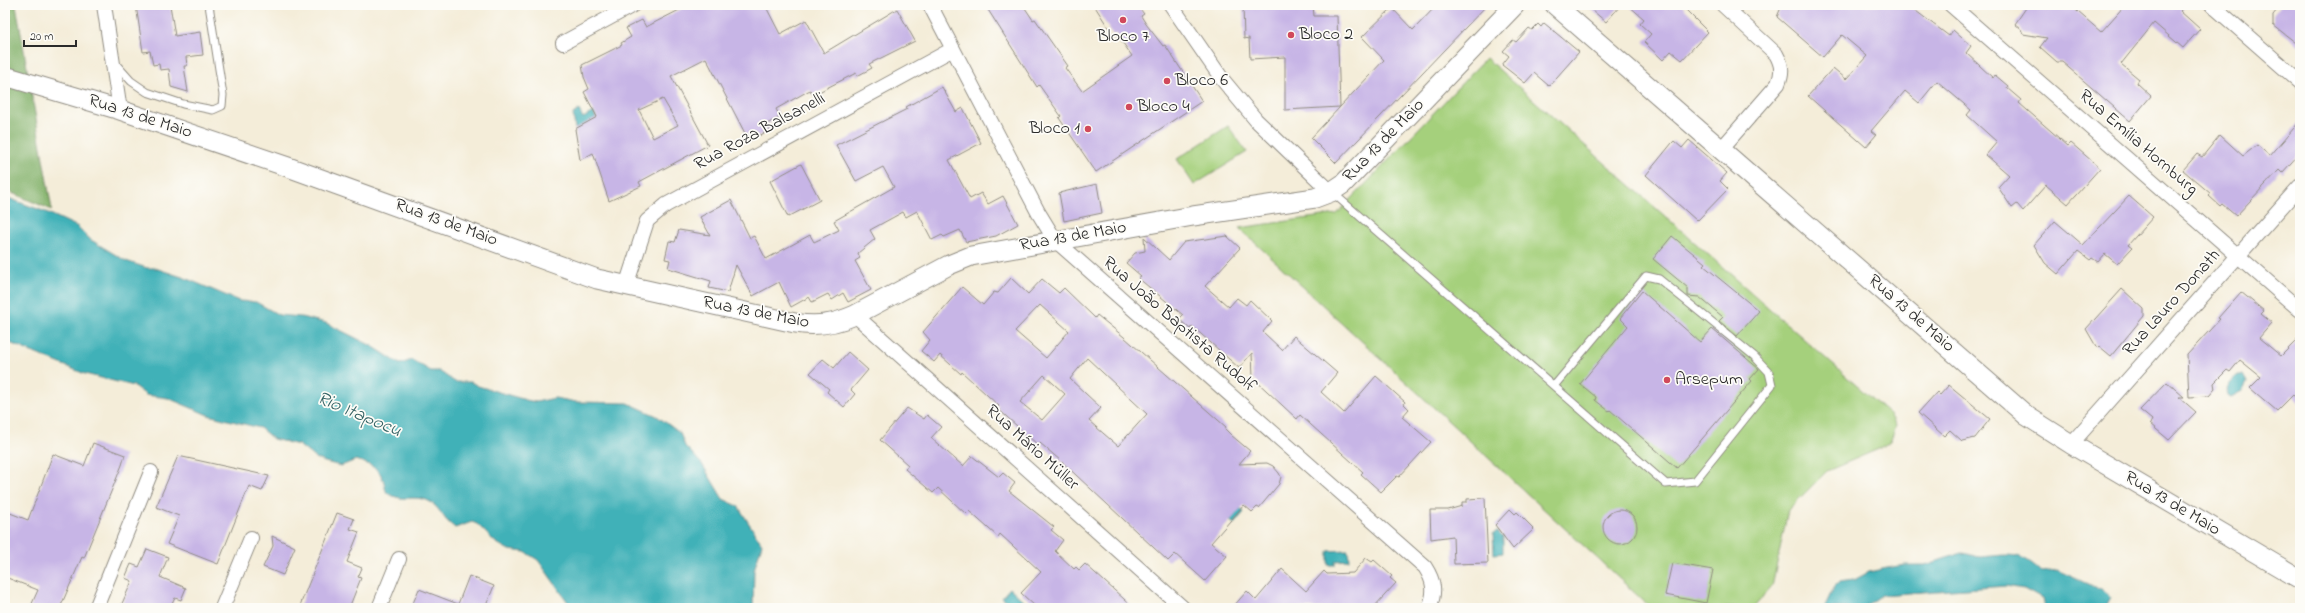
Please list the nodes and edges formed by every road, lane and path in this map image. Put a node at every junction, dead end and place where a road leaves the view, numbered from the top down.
1 (104, 5) edge
2 (209, 5) edge
3 (633, 5) edge
4 (930, 5) edge
5 (1171, 5) edge
6 (1515, 5) edge
7 (1555, 5) edge
8 (1723, 5) edge
9 (1951, 5) edge
10 (2212, 5) edge
11 (563, 43) dead end
12 (953, 49) junction
13 (113, 61) junction
14 (5, 76) edge
15 (2300, 82) edge
16 (120, 110) junction
17 (1722, 148) junction
18 (2300, 186) edge
19 (1331, 192) junction
20 (1055, 240) junction
21 (2238, 256) junction
22 (626, 286) junction
23 (2300, 310) edge
24 (855, 315) junction
25 (1554, 386) junction
26 (2071, 444) junction
27 (151, 472) dead end
28 (250, 538) dead end
29 (399, 559) dead end
30 (2300, 579) edge
31 (96, 608) edge
32 (222, 608) edge
33 (379, 608) edge
34 (1183, 608) edge
35 (1429, 608) edge

1 - 13 street
2 - 13 lane
3 - 11 street
4 - 12 street, Rua João Baptista Rudolf
5 - 19 street
6 - 19 main road, Rua 13 de Maio
7 - 17 main road, Rua 13 de Maio
8 - 17 street
9 - 21 street, Rua Emília Hornburg
10 - 15 street
12 - 20 street, Rua João Baptista Rudolf
12 - 22 street, Rua Roza Balsanelli
13 - 16 street
14 - 16 main road, Rua 13 de Maio
16 - 22 main road, Rua 13 de Maio
17 - 26 main road, Rua 13 de Maio
18 - 21 street, Rua Lauro Donath
19 - 20 main road, Rua 13 de Maio
19 - 25 lane
20 - 24 main road, Rua 13 de Maio
20 - 35 street, Rua João Baptista Rudolf
21 - 23 street, Rua Emília Hornburg
21 - 26 street, Rua Lauro Donath
22 - 24 main road, Rua 13 de Maio
24 - 34 street, Rua Mário Müller
25 - 25 lane
26 - 30 main road, Rua 13 de Maio
27 - 31 street
28 - 32 street
29 - 33 street

